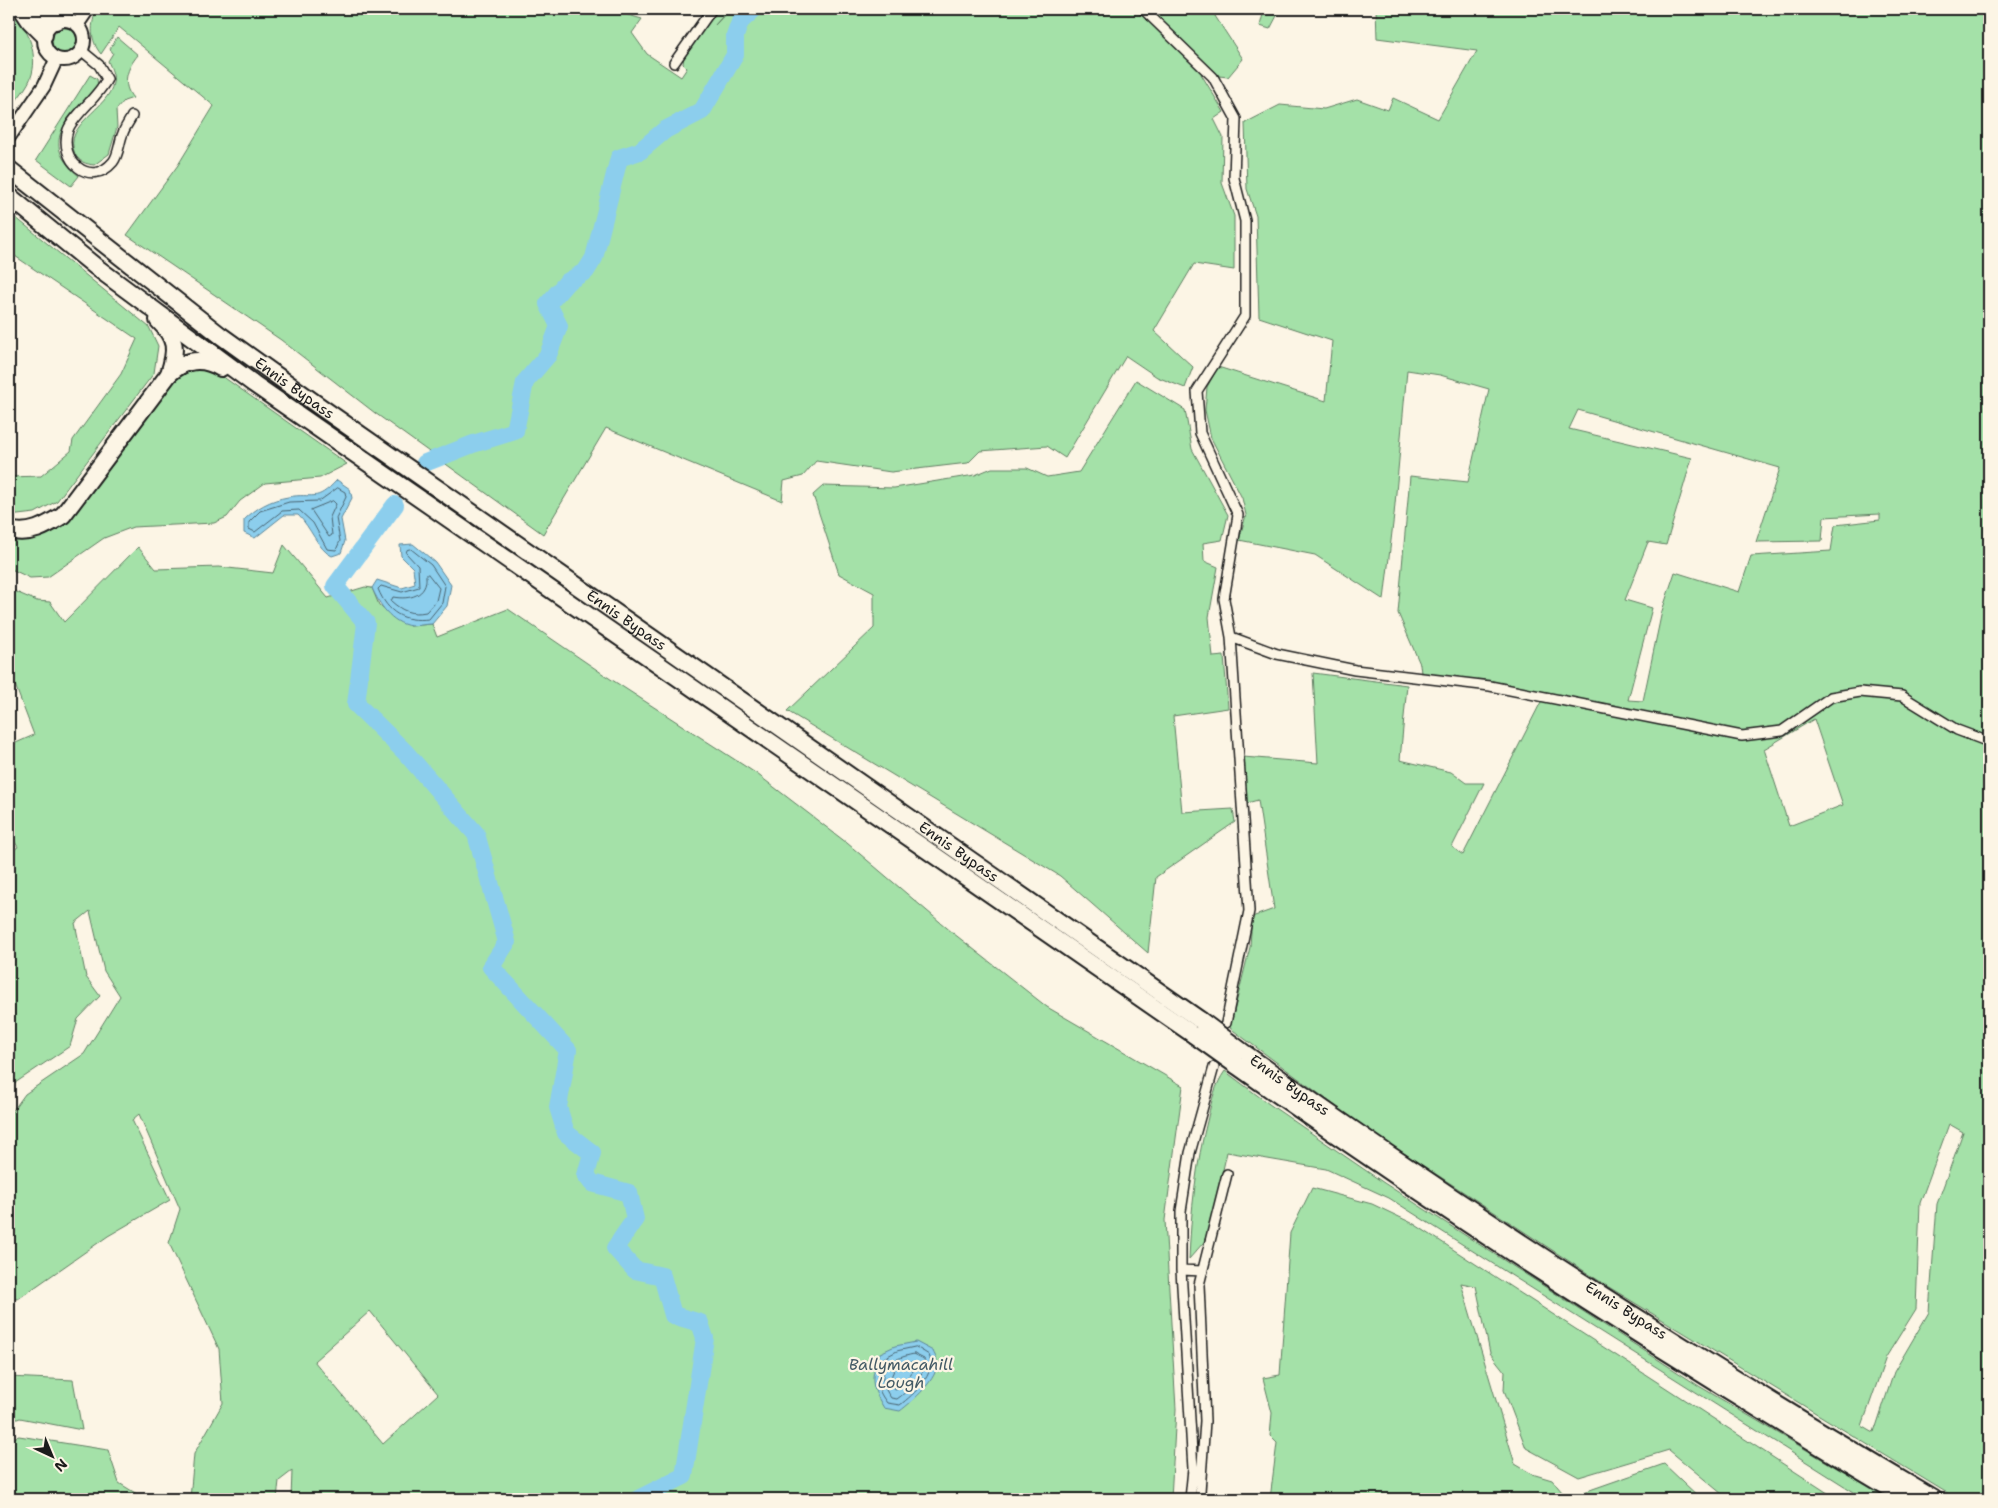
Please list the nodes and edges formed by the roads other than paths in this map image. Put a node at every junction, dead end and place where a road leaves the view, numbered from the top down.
1 (22, 9) edge
2 (37, 9) edge
3 (88, 9) edge
4 (712, 9) edge
5 (1143, 9) edge
6 (56, 22) junction
7 (77, 25) junction
8 (44, 35) junction
9 (82, 51) junction
10 (56, 60) junction
11 (674, 64) dead end
12 (132, 116) dead end
13 (9, 137) edge
14 (9, 169) edge
15 (9, 196) edge
16 (96, 267) junction
17 (169, 374) junction
18 (254, 384) junction
19 (9, 530) edge
20 (1231, 637) junction
21 (1989, 742) edge
22 (1226, 1023) dead end
23 (1238, 1058) junction
24 (1214, 1067) dead end
25 (1228, 1174) dead end
26 (1181, 1270) junction
27 (1203, 1271) junction
28 (1205, 1421) junction
29 (1190, 1422) junction
30 (1200, 1492) dead end
31 (1190, 1499) edge
32 (1908, 1499) edge
33 (1934, 1499) edge

1 - 8 highway
2 - 6 highway
3 - 7 main road
4 - 11 street
5 - 20 street
6 - 7 main road
6 - 8 main road
7 - 9 main road
8 - 10 main road
9 - 10 main road
9 - 12 street
10 - 13 main road
14 - 23 highway, Ennis Bypass, bridge
15 - 16 highway, Ennis Bypass
16 - 17 highway
16 - 18 highway, Ennis Bypass
17 - 18 highway
17 - 19 highway
18 - 23 highway, Ennis Bypass, bridge
20 - 21 street
20 - 22 street
23 - 32 highway, Ennis Bypass
23 - 33 highway, Ennis Bypass
24 - 26 street
25 - 27 street
26 - 27 street
26 - 29 street
27 - 28 street
28 - 29 street
28 - 30 street
29 - 31 street

